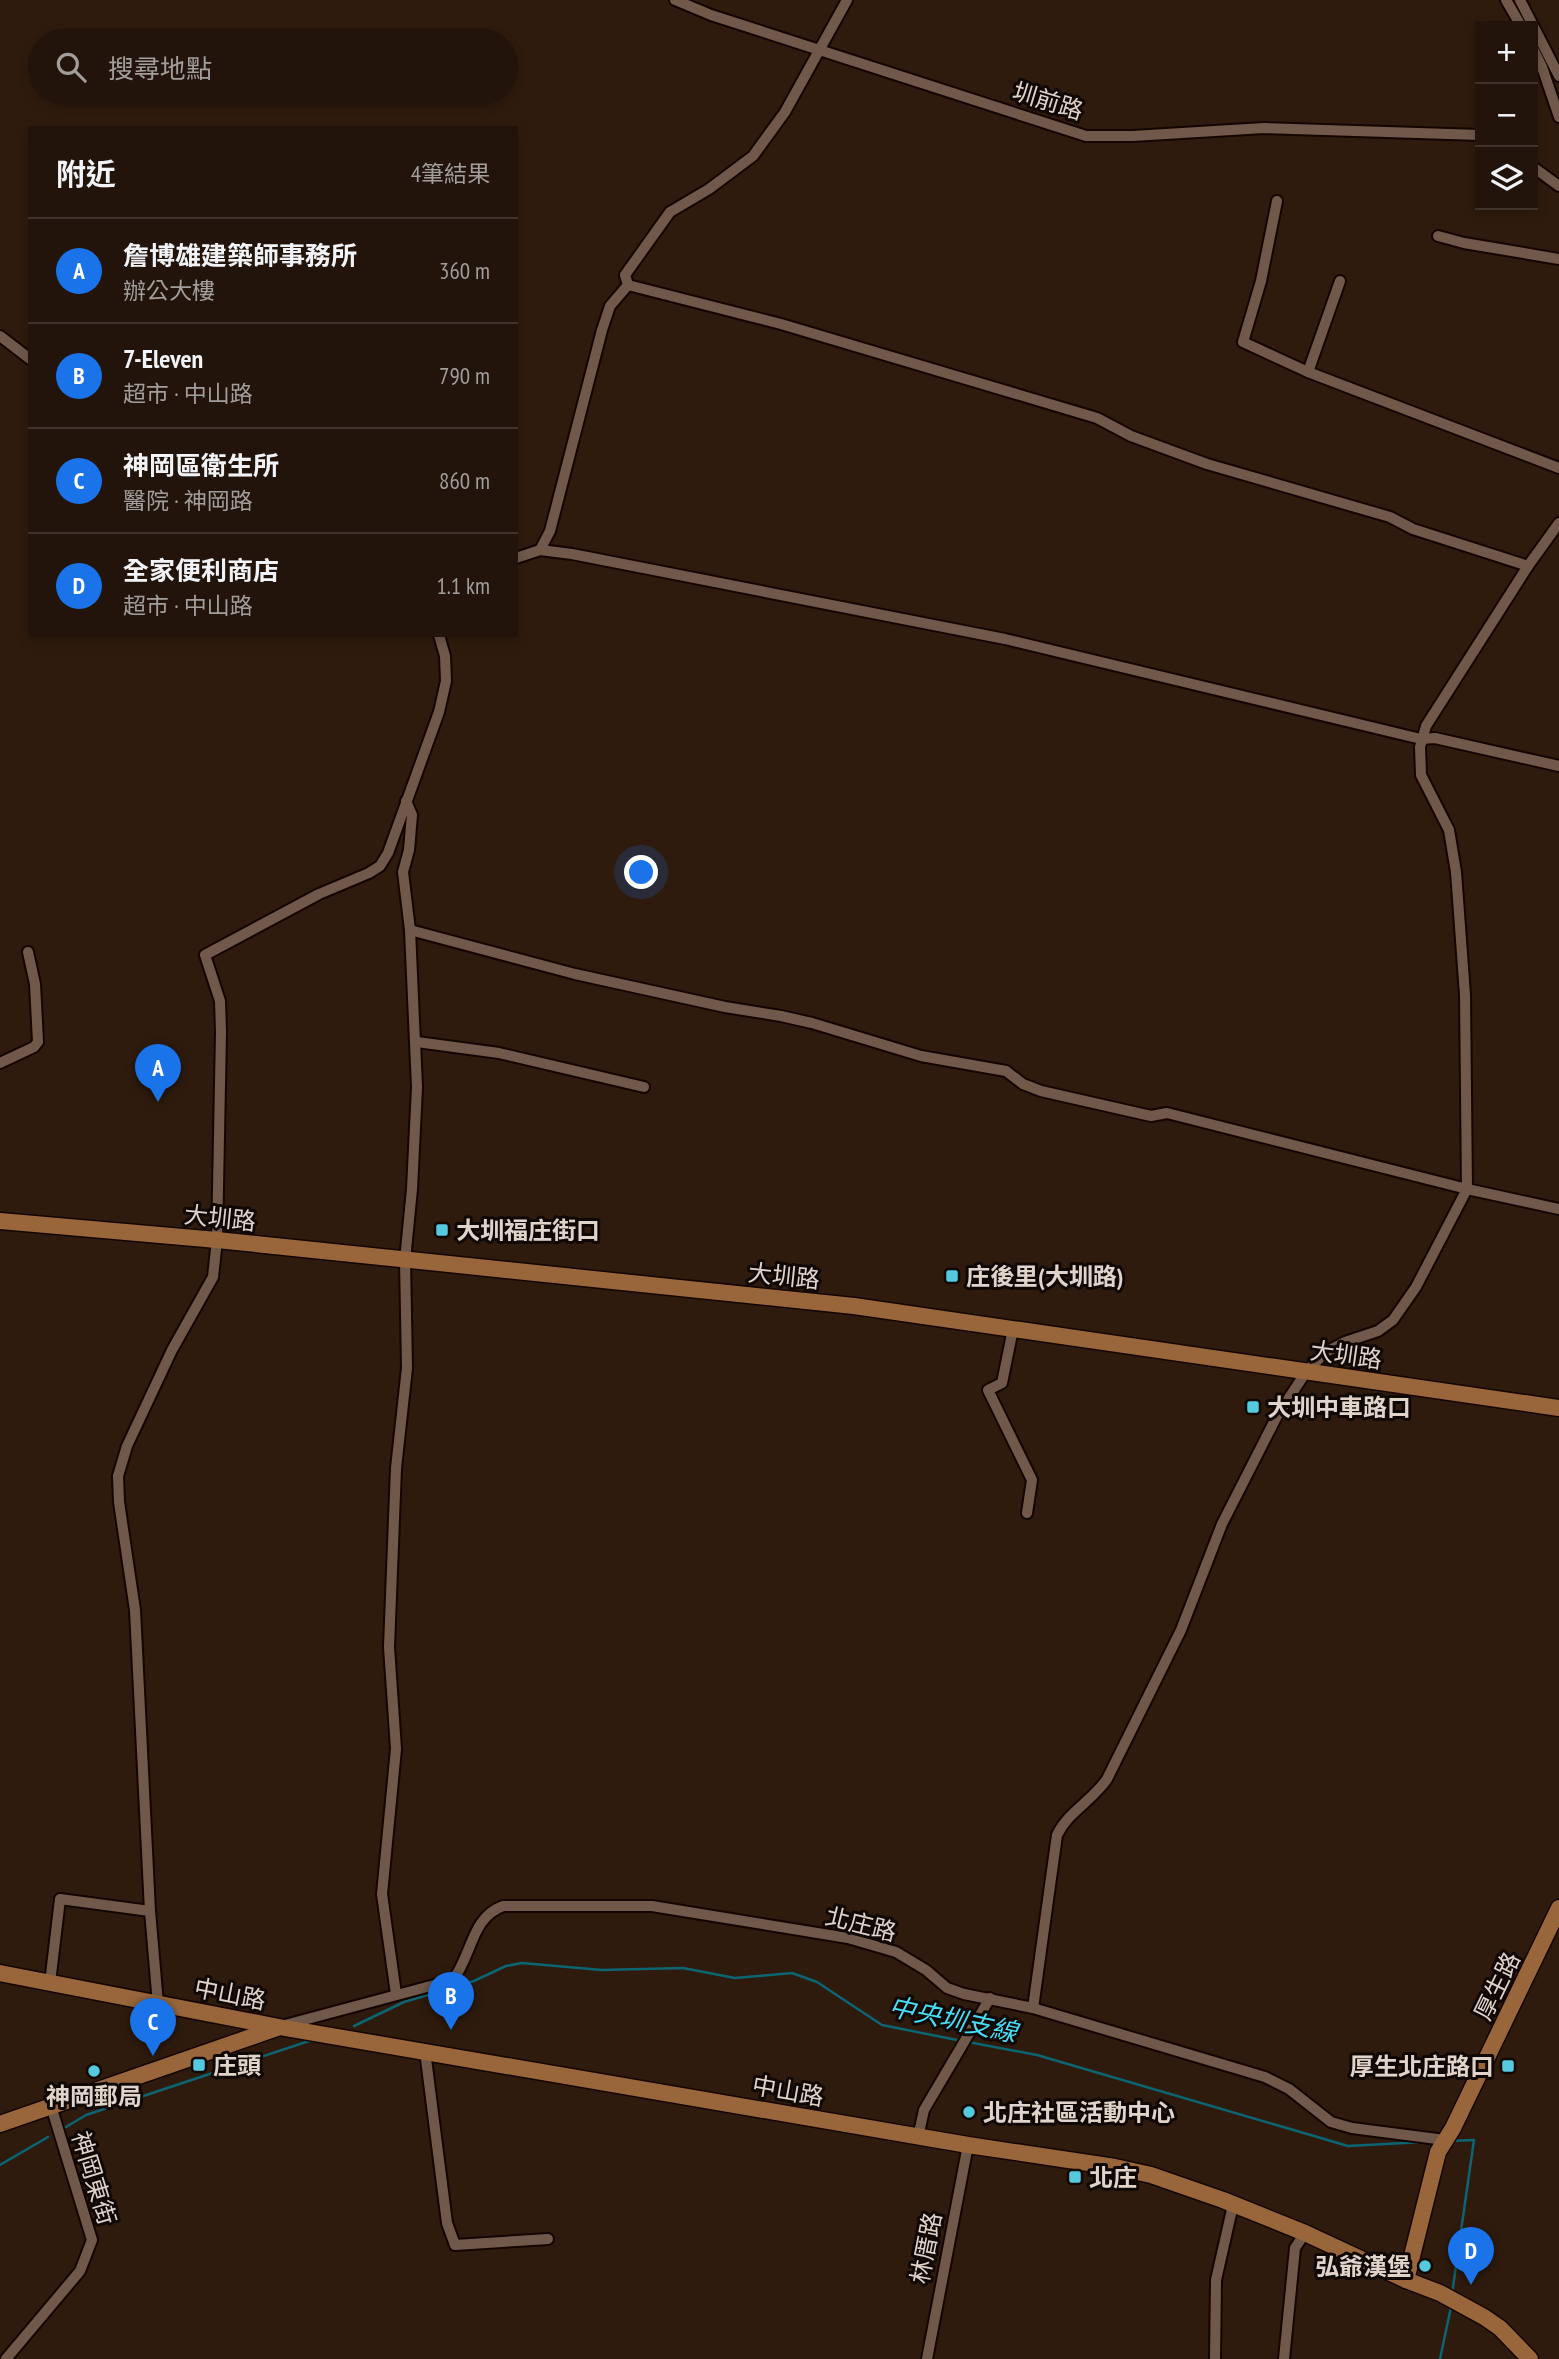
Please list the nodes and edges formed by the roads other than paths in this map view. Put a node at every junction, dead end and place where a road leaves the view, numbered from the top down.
1 (675, 0) edge
2 (847, 0) edge
3 (1506, 0) edge
4 (1520, 0) edge
5 (1518, 21) edge
6 (820, 50) junction
7 (1538, 62) edge
8 (1559, 76) edge
9 (1559, 117) edge
10 (1475, 135) edge
11 (1538, 171) edge
12 (1559, 186) edge
13 (1277, 201) dead end
14 (1438, 236) dead end
15 (1559, 259) edge
16 (1340, 281) dead end
17 (628, 285) junction
18 (0, 336) edge
19 (28, 357) edge
20 (1308, 372) junction
21 (1559, 468) edge
22 (1559, 523) edge
23 (540, 550) junction
24 (518, 557) edge
25 (1528, 566) junction
26 (440, 637) edge
27 (1421, 739) junction
28 (1559, 766) edge
29 (406, 801) junction
30 (410, 930) junction
31 (28, 952) dead end
32 (417, 1042) junction
33 (0, 1063) edge
34 (645, 1087) dead end
35 (1467, 1189) junction
36 (1559, 1209) edge
37 (0, 1221) edge
38 (217, 1240) junction
39 (405, 1260) junction
40 (1013, 1329) junction
41 (1306, 1372) junction
42 (1559, 1408) edge
43 (1027, 1513) dead end
44 (1559, 1908) edge
45 (149, 1911) junction
46 (0, 1973) edge
47 (50, 1983) junction
48 (396, 1994) junction
49 (990, 1998) junction
50 (158, 2004) junction
51 (1033, 2008) junction
52 (279, 2027) junction
53 (425, 2050) junction
54 (51, 2106) junction
55 (0, 2124) edge
56 (918, 2137) junction
57 (1445, 2140) junction
58 (968, 2145) junction
59 (1233, 2205) junction
60 (1305, 2233) junction
61 (548, 2239) dead end
62 (1406, 2280) junction
63 (6, 2359) edge
64 (927, 2359) edge
65 (1215, 2359) edge
66 (1283, 2359) edge
67 (1530, 2359) edge

1 - 6 street, 圳前路
2 - 6 street
3 - 5 street
4 - 8 street
6 - 10 street, 圳前路
6 - 17 street
7 - 9 street
11 - 12 street
13 - 20 street
14 - 15 street
16 - 20 street
17 - 23 street
17 - 25 street
18 - 19 street
20 - 21 street
22 - 25 street
23 - 24 street
23 - 27 street
25 - 27 street
26 - 29 street
27 - 28 street
27 - 35 street
29 - 30 street
29 - 38 street
30 - 32 street
30 - 35 street
31 - 33 street
32 - 34 street
32 - 39 street
35 - 36 street
35 - 41 street
37 - 38 street, 大圳路
38 - 39 street, 大圳路
38 - 45 street
39 - 40 street, 大圳路
39 - 48 street
40 - 41 street, 大圳路
40 - 43 street
41 - 42 street, 大圳路
41 - 51 street
44 - 57 street, 厚生路
45 - 47 street
45 - 50 street
46 - 47 street, 中山路
47 - 50 street, 中山路
48 - 49 street, 北庄路
48 - 52 street, 北庄路
49 - 51 street, 北庄路
49 - 56 street
50 - 52 street, 中山路
51 - 57 street, 北庄路
52 - 53 street, 中山路
52 - 54 street
53 - 56 street, 中山路
53 - 61 street
54 - 55 street
54 - 63 street, 神岡東街
56 - 58 street, 中山路
57 - 62 street, 厚生路
58 - 59 street, 中山路
58 - 64 street, 林厝路
59 - 60 street, 中山路
59 - 65 street
60 - 62 street, 中山路
60 - 66 street
62 - 67 street, 中山路

